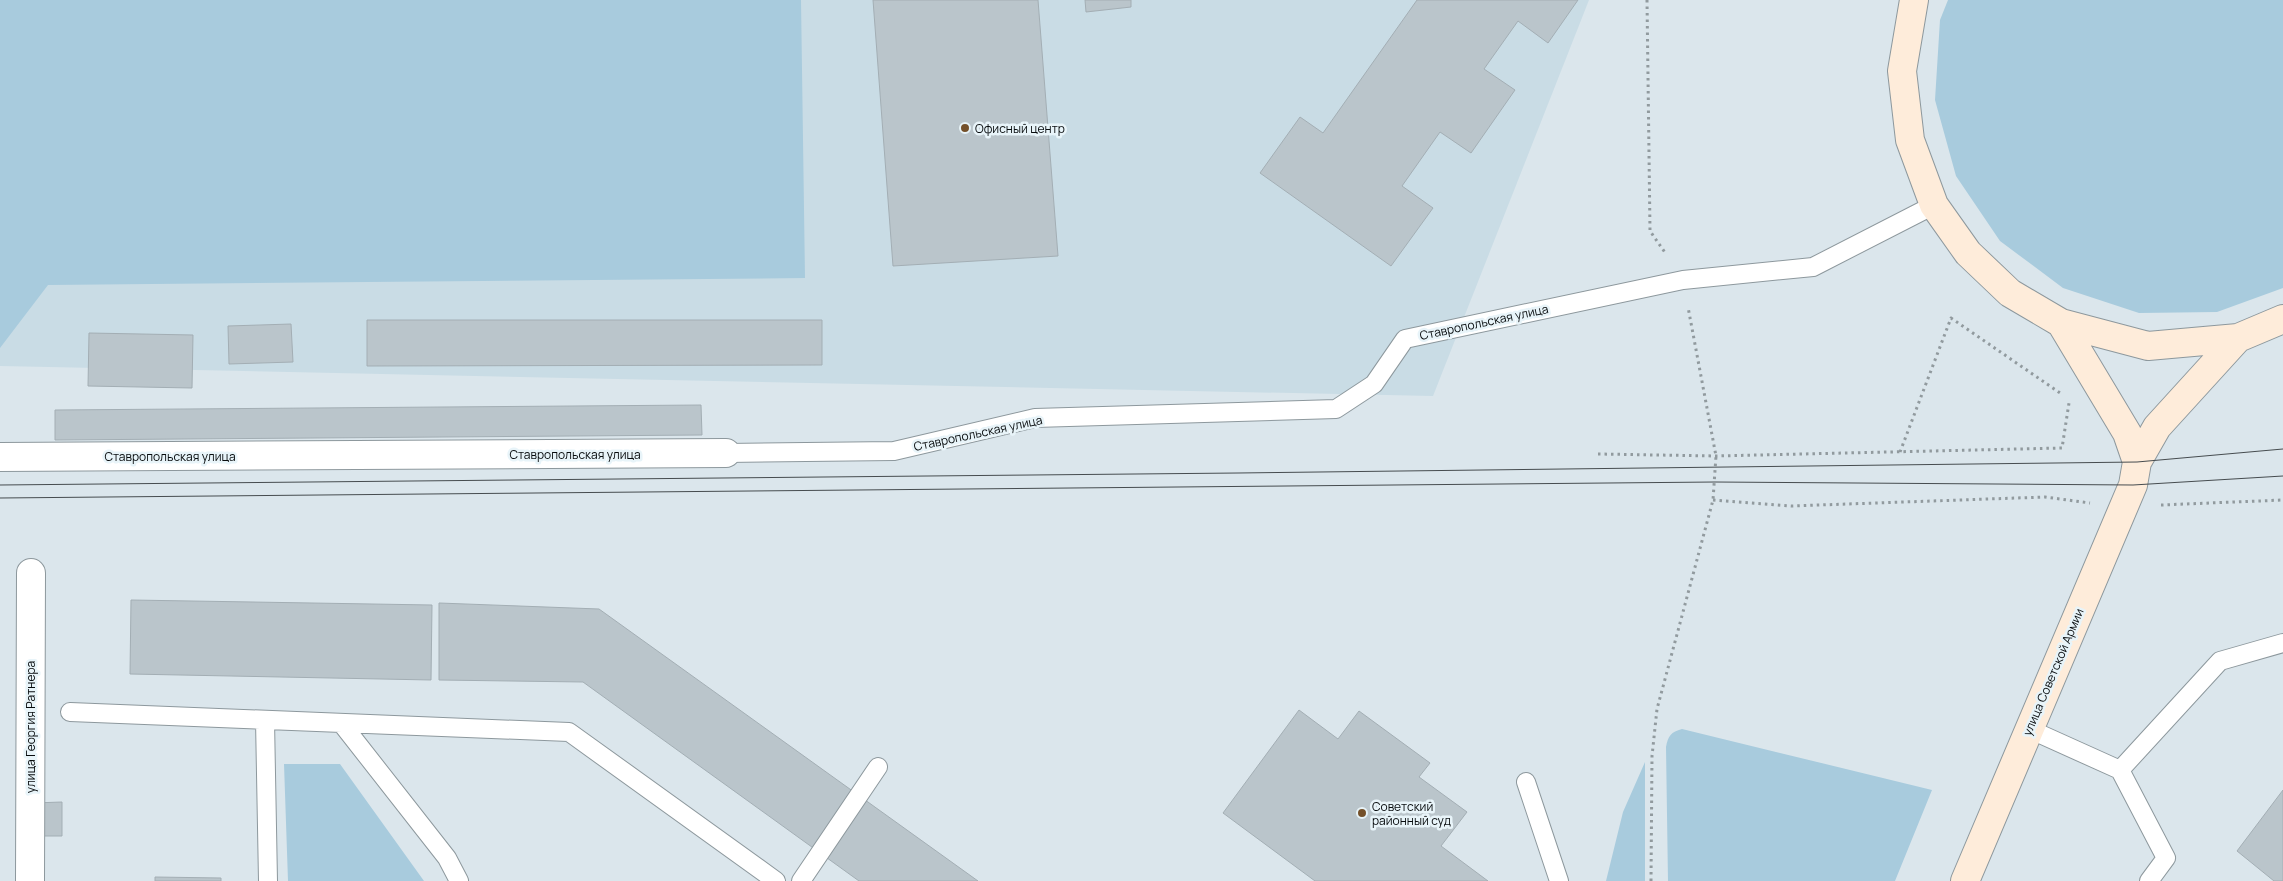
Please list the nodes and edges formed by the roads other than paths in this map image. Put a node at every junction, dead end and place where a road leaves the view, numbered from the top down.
1 (1904, 0) edge
2 (1914, 0) edge
3 (1902, 71) junction
4 (1934, 205) junction
5 (2283, 319) edge
6 (2061, 323) junction
7 (2238, 338) junction
8 (726, 453) joint
9 (0, 457) edge
10 (2137, 462) junction
11 (31, 573) dead end
12 (2283, 643) edge
13 (70, 712) dead end
14 (265, 720) junction
15 (342, 724) junction
16 (2029, 729) junction
17 (878, 767) dead end
18 (2120, 770) junction
19 (1526, 782) dead end
20 (30, 881) edge
21 (268, 881) edge
22 (460, 881) edge
23 (776, 881) edge
24 (801, 881) edge
25 (1559, 881) edge
26 (1965, 881) edge
27 (2149, 881) edge

1 - 3 main road
2 - 3 main road
3 - 4 main road
4 - 6 main road
4 - 8 lane, Ставропольская улица
5 - 7 main road
6 - 7 main road
6 - 10 main road, улица Советской Армии
7 - 10 main road, улица Советской Армии
8 - 9 street, Ставропольская улица
10 - 16 main road, улица Советской Армии
11 - 20 street, улица Георгия Ратнера
12 - 18 lane
13 - 14 lane
14 - 15 lane
14 - 21 lane
15 - 22 lane
15 - 23 lane
16 - 18 lane
16 - 26 main road, улица Советской Армии
17 - 24 lane
18 - 27 lane
19 - 25 lane

